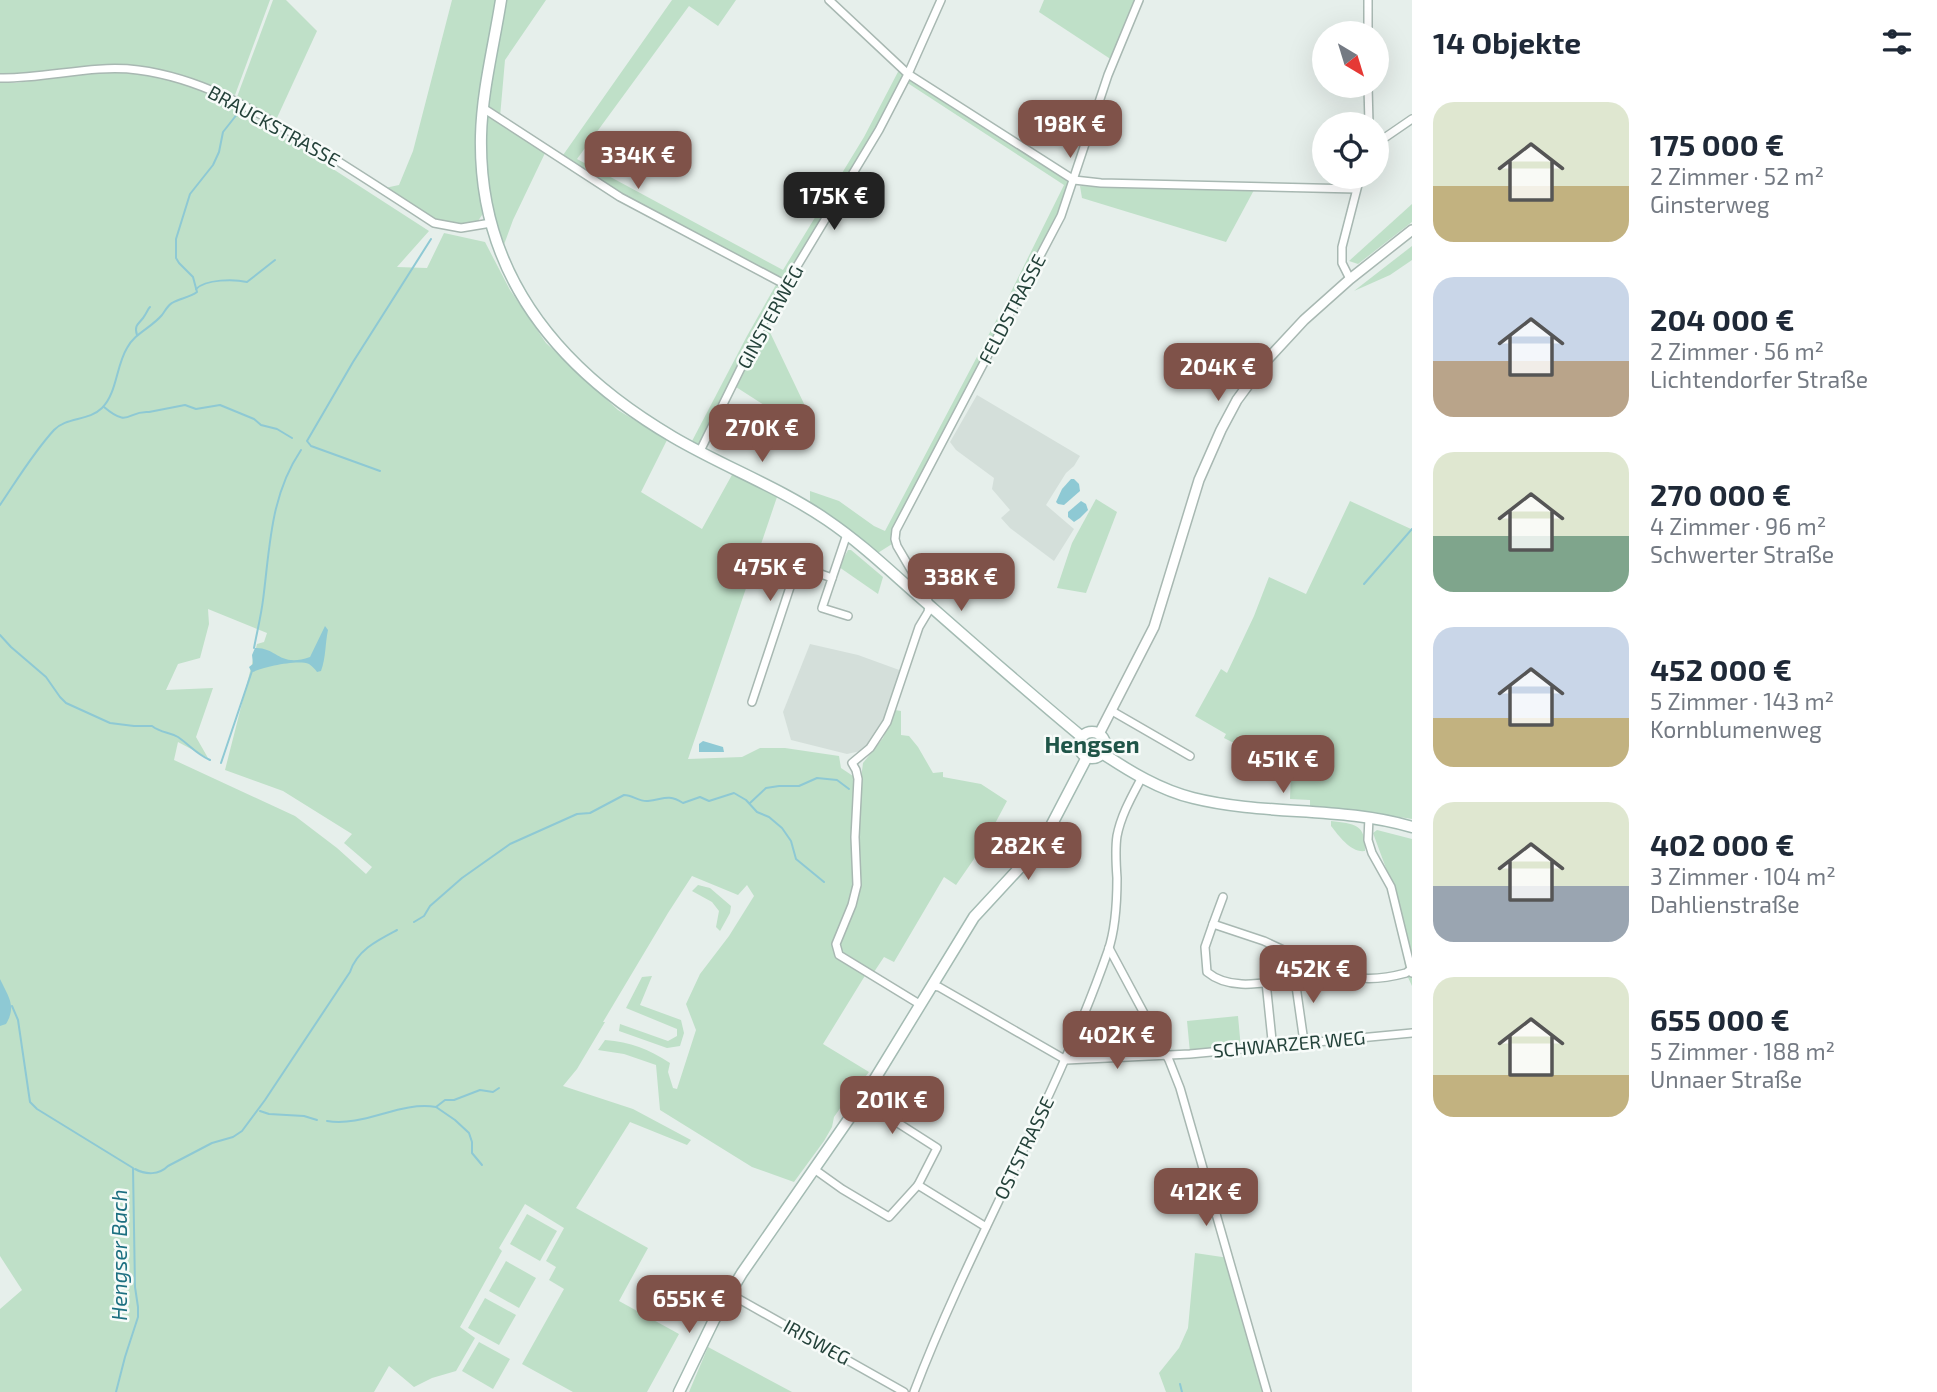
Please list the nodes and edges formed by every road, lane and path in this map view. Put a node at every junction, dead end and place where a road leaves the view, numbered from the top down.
1 (501, 0) edge
2 (829, 0) edge
3 (942, 0) edge
4 (1139, 0) edge
5 (1368, 0) edge
6 (1368, 21) edge
7 (908, 74) junction
8 (0, 78) edge
9 (484, 108) junction
10 (1412, 119) edge
11 (1389, 134) edge
12 (1074, 180) junction
13 (1312, 188) edge
14 (1356, 189) edge
15 (491, 223) junction
16 (1412, 230) edge
17 (1350, 279) junction
18 (786, 285) junction
19 (700, 451) junction
20 (847, 534) junction
21 (832, 578) junction
22 (929, 606) junction
23 (848, 616) dead end
24 (752, 702) dead end
25 (1112, 711) junction
26 (1099, 734) junction
27 (1082, 737) junction
28 (1102, 753) junction
29 (1190, 756) dead end
30 (1087, 757) junction
31 (1142, 777) junction
32 (1369, 817) junction
33 (1412, 827) edge
34 (1223, 897) dead end
35 (1213, 924) junction
36 (1110, 948) junction
37 (1305, 960) junction
38 (1411, 972) edge
39 (1295, 979) junction
40 (1266, 982) junction
41 (933, 986) junction
42 (916, 1002) dead end
43 (1412, 1033) edge
44 (1303, 1035) dead end
45 (1272, 1040) dead end
46 (1166, 1054) junction
47 (1066, 1060) junction
48 (862, 1100) junction
49 (814, 1168) junction
50 (918, 1185) junction
51 (986, 1227) junction
52 (730, 1294) junction
53 (679, 1392) edge
54 (904, 1392) edge
55 (914, 1392) edge
56 (1267, 1392) edge

1 - 9 main road
2 - 7 street
3 - 7 street, GINSTERWEG
4 - 12 street, FELDSTRASSE
5 - 6 street
7 - 12 street
7 - 18 street, GINSTERWEG
8 - 15 street, BRAUCKSTRASSE
9 - 15 main road
9 - 18 street
10 - 11 street
12 - 13 street
12 - 22 street, FELDSTRASSE
14 - 17 street
15 - 19 main road
16 - 17 street
17 - 25 street
18 - 19 street, GINSTERWEG
19 - 20 main road
20 - 21 street
20 - 22 main road
21 - 23 street
21 - 24 street
22 - 27 main road
22 - 42 street
25 - 26 street
25 - 29 street
26 - 27 main road
26 - 28 main road
27 - 30 main road
28 - 30 main road
28 - 31 main road
30 - 41 main road
31 - 32 main road
31 - 36 street, OSTSTRASSE
32 - 33 main road
32 - 38 street
34 - 35 street
35 - 37 street
35 - 40 street
36 - 46 street
36 - 47 street, OSTSTRASSE
37 - 38 street
37 - 39 street
39 - 40 street
39 - 44 street
40 - 45 street
41 - 47 street
41 - 48 main road
43 - 46 street, SCHWARZER WEG
46 - 47 street, SCHWARZER WEG
46 - 56 street
47 - 51 street, OSTSTRASSE
48 - 49 main road
48 - 50 street
49 - 50 street
49 - 52 main road
50 - 51 street
51 - 55 street, OSTSTRASSE
52 - 53 main road
52 - 54 street, IRISWEG

